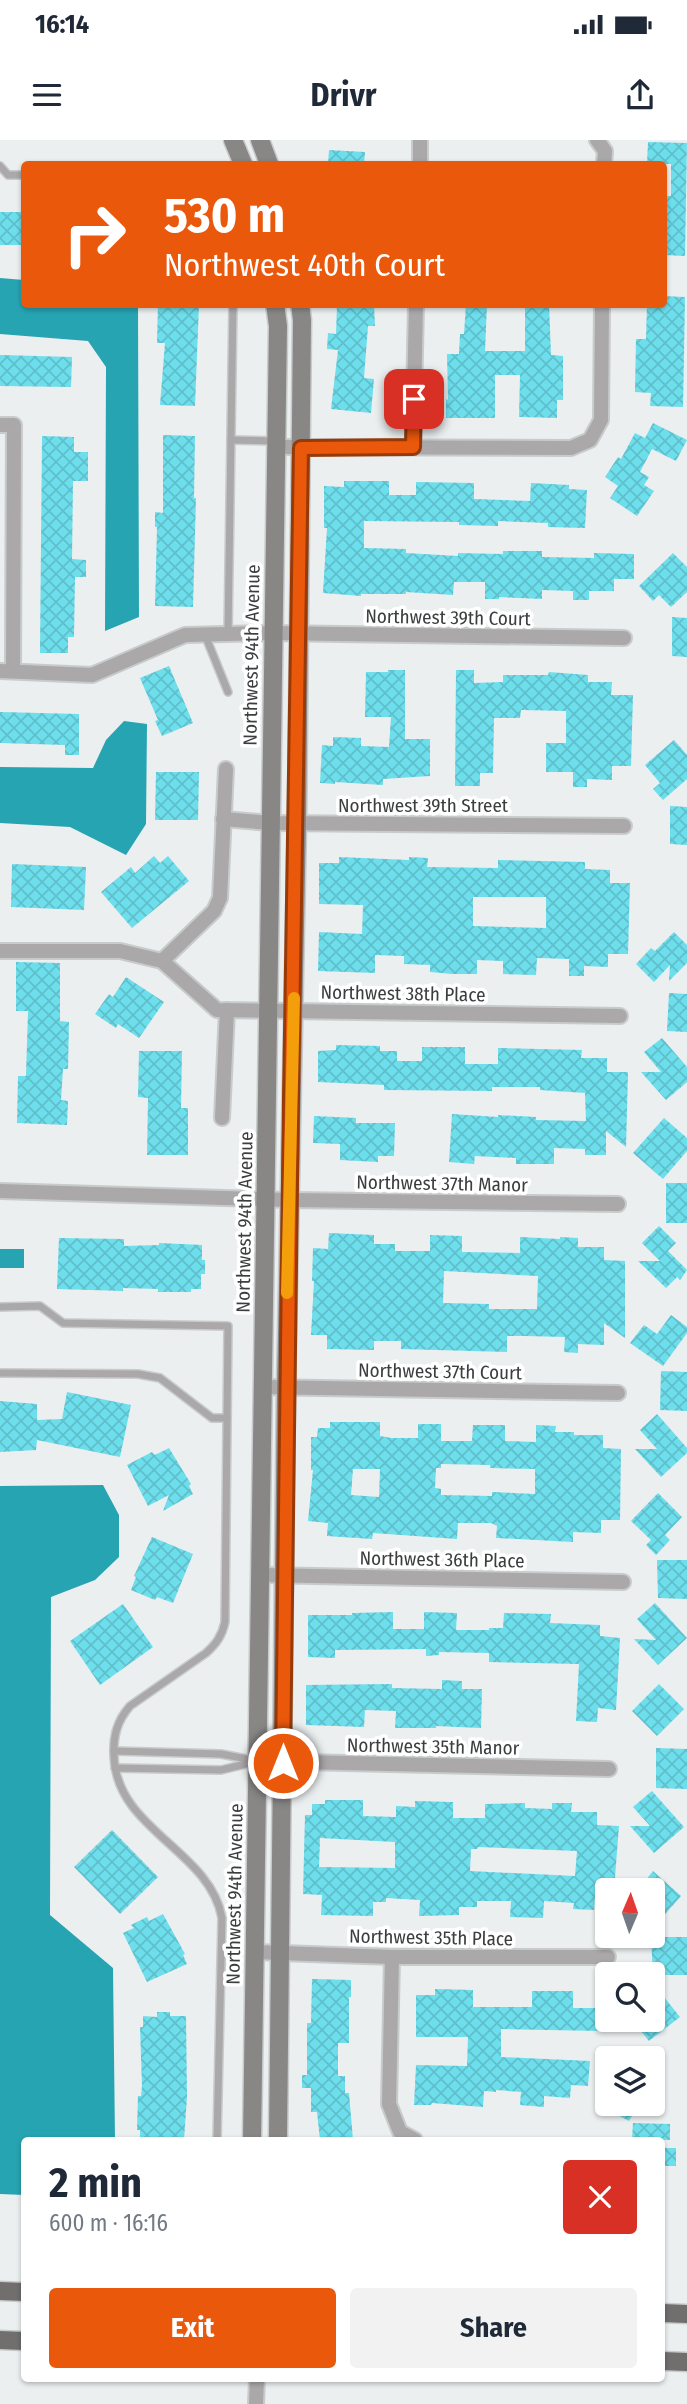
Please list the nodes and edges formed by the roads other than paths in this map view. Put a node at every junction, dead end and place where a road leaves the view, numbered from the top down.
1 (233, 140) edge
2 (260, 140) edge
3 (420, 140) edge
4 (597, 140) edge
5 (242, 161) edge
6 (268, 161) edge
7 (420, 161) edge
8 (604, 161) edge
9 (0, 166) edge
10 (21, 176) edge
11 (233, 308) edge
12 (276, 308) edge
13 (300, 308) edge
14 (416, 308) edge
15 (603, 308) edge
16 (7, 425) edge
17 (231, 440) junction
18 (276, 444) junction
19 (413, 447) junction
20 (301, 448) junction
21 (272, 633) junction
22 (228, 634) junction
23 (299, 634) junction
24 (205, 635) junction
25 (624, 638) dead end
26 (6, 671) edge
27 (228, 692) dead end
28 (226, 769) dead end
29 (223, 819) junction
30 (270, 823) junction
31 (297, 823) junction
32 (624, 826) dead end
33 (0, 951) edge
34 (162, 961) junction
35 (267, 1009) junction
36 (226, 1010) junction
37 (293, 1010) junction
38 (620, 1016) dead end
39 (222, 1118) dead end
40 (0, 1192) edge
41 (266, 1199) junction
42 (289, 1200) junction
43 (618, 1204) dead end
44 (0, 1307) edge
45 (0, 1373) edge
46 (262, 1387) junction
47 (286, 1387) junction
48 (618, 1393) dead end
49 (227, 1418) junction
50 (261, 1576) junction
51 (284, 1576) junction
52 (623, 1581) dead end
53 (114, 1751) junction
54 (257, 1761) junction
55 (283, 1763) junction
56 (115, 1768) junction
57 (609, 1769) dead end
58 (255, 1952) junction
59 (280, 1953) junction
60 (392, 1957) junction
61 (608, 1957) dead end
62 (217, 2137) edge
63 (252, 2137) edge
64 (278, 2137) edge
65 (409, 2137) edge
66 (0, 2291) edge
67 (21, 2292) edge
68 (665, 2313) edge
69 (687, 2314) edge
70 (0, 2340) edge
71 (21, 2340) edge
72 (665, 2361) edge
73 (687, 2362) edge
74 (257, 2382) edge
75 (256, 2404) edge

1 - 5 street
2 - 6 street
3 - 7 street
4 - 8 street
9 - 10 lane
11 - 17 lane
12 - 18 street, Northwest 94th Avenue
13 - 20 street
14 - 19 street
15 - 19 street
16 - 26 street
17 - 18 lane
17 - 22 lane
18 - 20 street
18 - 21 street, Northwest 94th Avenue
19 - 20 street
20 - 23 street
21 - 22 street
21 - 23 street, Northwest 39th Court
21 - 30 street, Northwest 94th Avenue
22 - 24 street
23 - 25 street, Northwest 39th Court
23 - 31 street
24 - 26 street
24 - 27 lane
28 - 29 street
29 - 30 street, Northwest 39th Street
29 - 34 street
30 - 31 street, Northwest 39th Street
30 - 35 street, Northwest 94th Avenue
31 - 32 street, Northwest 39th Street
31 - 37 street
33 - 34 street
34 - 36 street
35 - 36 street, Northwest 38th Place
35 - 37 street, Northwest 38th Place
35 - 41 street, Northwest 94th Avenue
36 - 39 street
37 - 38 street, Northwest 38th Place
37 - 42 street
40 - 41 street, Northwest 37th Manor
41 - 42 street, Northwest 37th Manor
41 - 46 street, Northwest 94th Avenue
42 - 43 street, Northwest 37th Manor
42 - 47 street
44 - 49 lane
45 - 49 lane
46 - 47 street, Northwest 37th Court
46 - 50 street, Northwest 94th Avenue
47 - 48 street, Northwest 37th Court
47 - 51 street
49 - 53 lane
50 - 51 street, Northwest 36th Place
50 - 54 street, Northwest 94th Avenue
51 - 52 street, Northwest 36th Place
51 - 55 street
53 - 54 lane, Northwest 35th Manor
53 - 56 lane
54 - 55 street, Northwest 35th Manor
54 - 56 lane, Northwest 35th Manor
54 - 58 street, Northwest 94th Avenue
55 - 57 street, Northwest 35th Manor
55 - 59 street
56 - 62 lane
58 - 59 street, Northwest 35th Place
58 - 63 street, Northwest 94th Avenue
59 - 60 street, Northwest 35th Place
59 - 64 street
60 - 61 street, Northwest 35th Place
60 - 65 street
66 - 67 main road
68 - 69 main road
70 - 71 main road
72 - 73 main road
74 - 75 street

